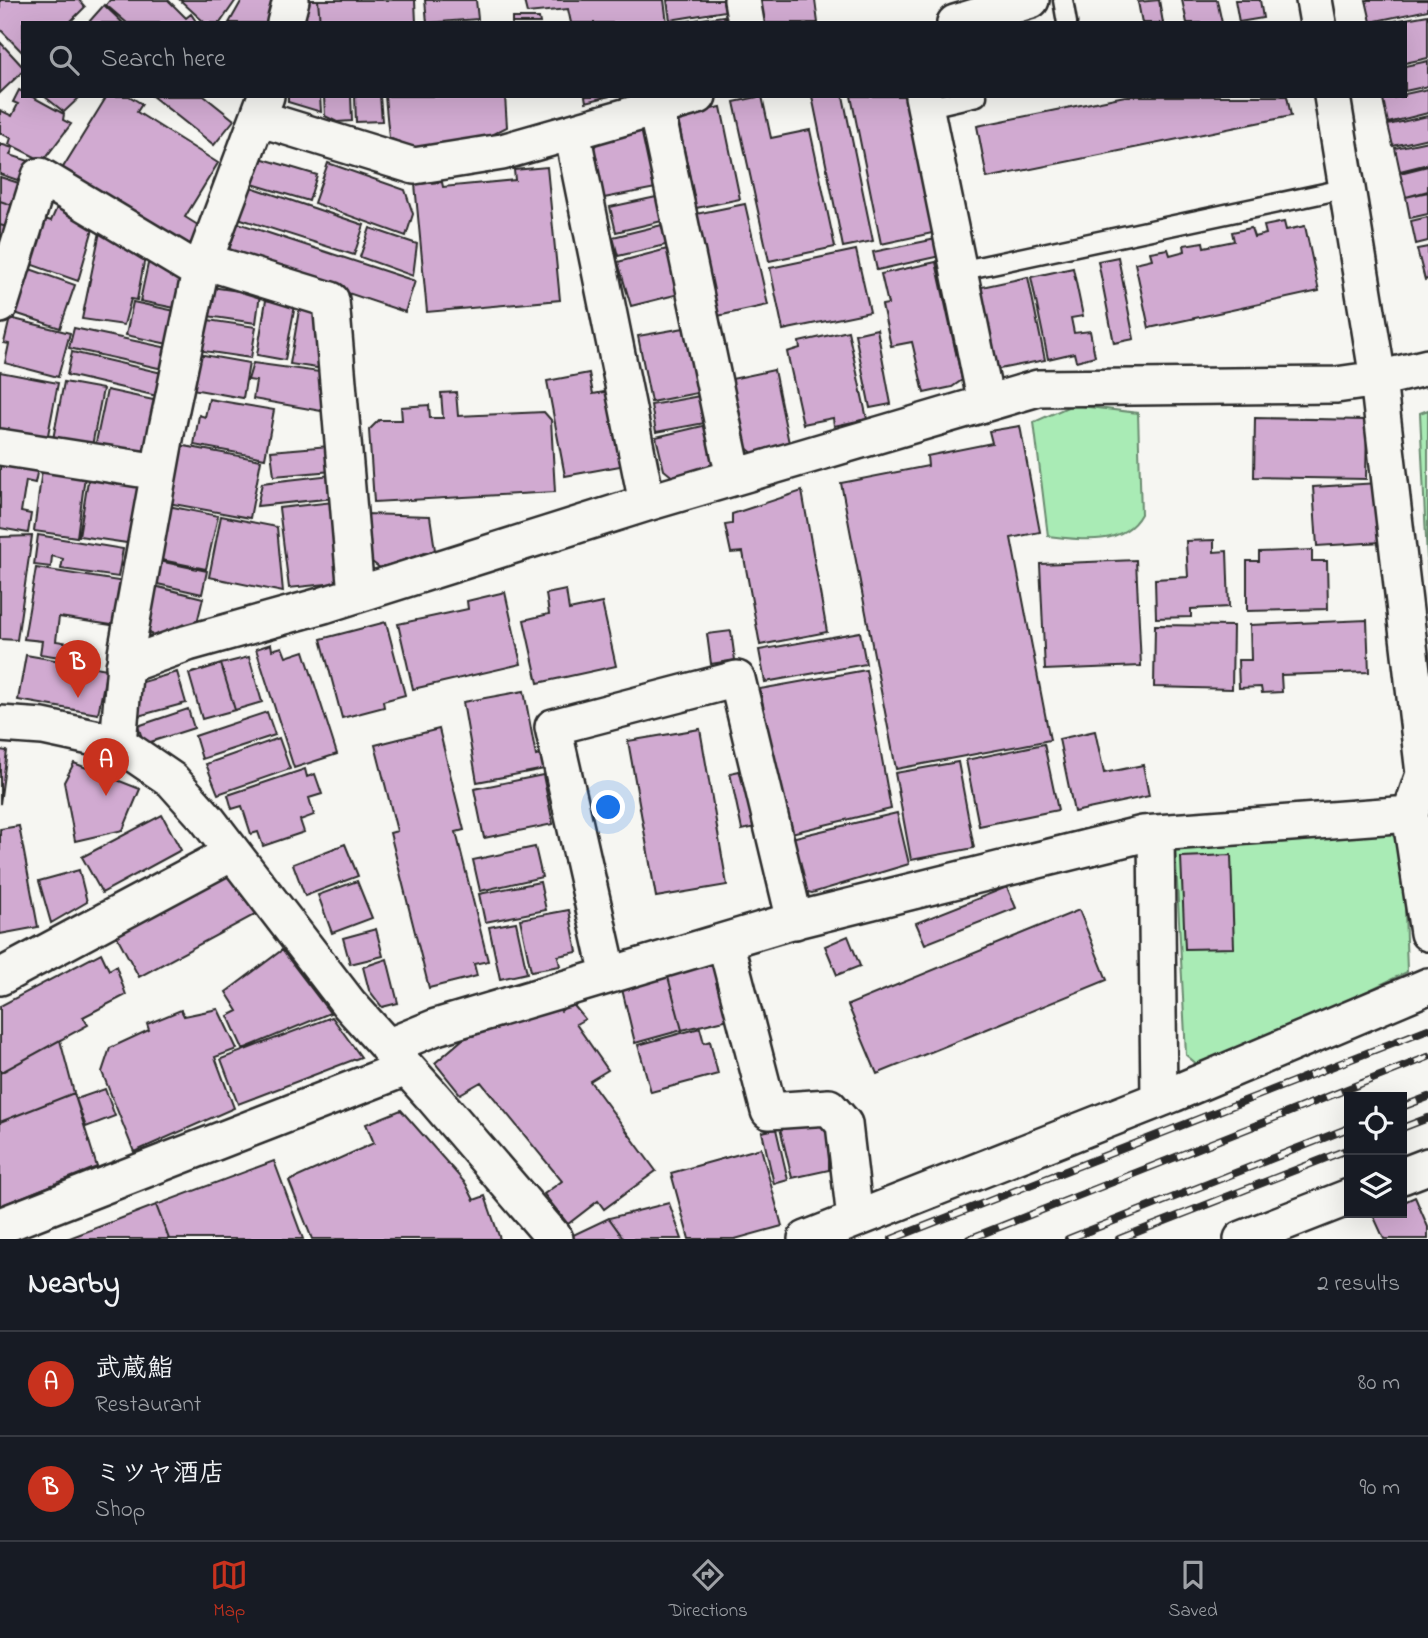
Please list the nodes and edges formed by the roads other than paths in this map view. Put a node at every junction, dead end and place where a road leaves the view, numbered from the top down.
1 (290, 0) edge
2 (742, 0) edge
3 (1031, 0) edge
4 (1063, 0) edge
5 (285, 21) edge
6 (746, 21) edge
7 (962, 21) edge
8 (1067, 21) edge
9 (691, 98) edge
10 (959, 98) edge
11 (1332, 98) edge
12 (924, 102) edge
13 (262, 107) edge
14 (656, 108) junction
15 (572, 132) junction
16 (1348, 188) junction
17 (202, 267) junction
18 (959, 271) junction
19 (0, 305) edge
20 (1428, 366) edge
21 (1378, 379) junction
22 (986, 403) junction
23 (0, 447) edge
24 (159, 472) junction
25 (734, 477) junction
26 (647, 503) junction
27 (356, 594) junction
28 (124, 666) junction
29 (0, 724) edge
30 (118, 743) junction
31 (1426, 774) edge
32 (1410, 814) junction
33 (1156, 833) junction
34 (232, 853) junction
35 (795, 920) junction
36 (1428, 933) edge
37 (725, 941) junction
38 (609, 975) junction
39 (0, 977) edge
40 (1428, 986) edge
41 (396, 1058) junction
42 (1159, 1100) junction
43 (1428, 1166) edge
44 (1407, 1174) edge
45 (1344, 1199) edge
46 (855, 1219) junction
47 (0, 1226) edge
48 (555, 1239) edge
49 (806, 1239) edge
50 (1242, 1239) edge

1 - 5 street
2 - 6 street
3 - 7 street
4 - 8 lane
9 - 14 street
10 - 12 lane
11 - 16 street
12 - 18 street
13 - 15 street
13 - 17 street
14 - 15 street
14 - 25 street
15 - 26 street
16 - 18 lane
16 - 21 street
17 - 19 street
17 - 24 street
17 - 27 street
18 - 22 street
20 - 21 street
21 - 22 street
21 - 31 street
22 - 25 street
23 - 24 street
24 - 28 street
25 - 26 street
26 - 27 street
27 - 28 street
28 - 30 street
29 - 30 street
30 - 34 street
31 - 32 street
32 - 33 street
32 - 36 street
33 - 35 street
33 - 42 street
34 - 39 street
34 - 41 street
35 - 37 street
35 - 38 street
37 - 38 street
37 - 46 street
38 - 41 street
40 - 42 street
41 - 47 street
41 - 48 street
42 - 46 street
43 - 44 street
45 - 50 street
46 - 49 street

